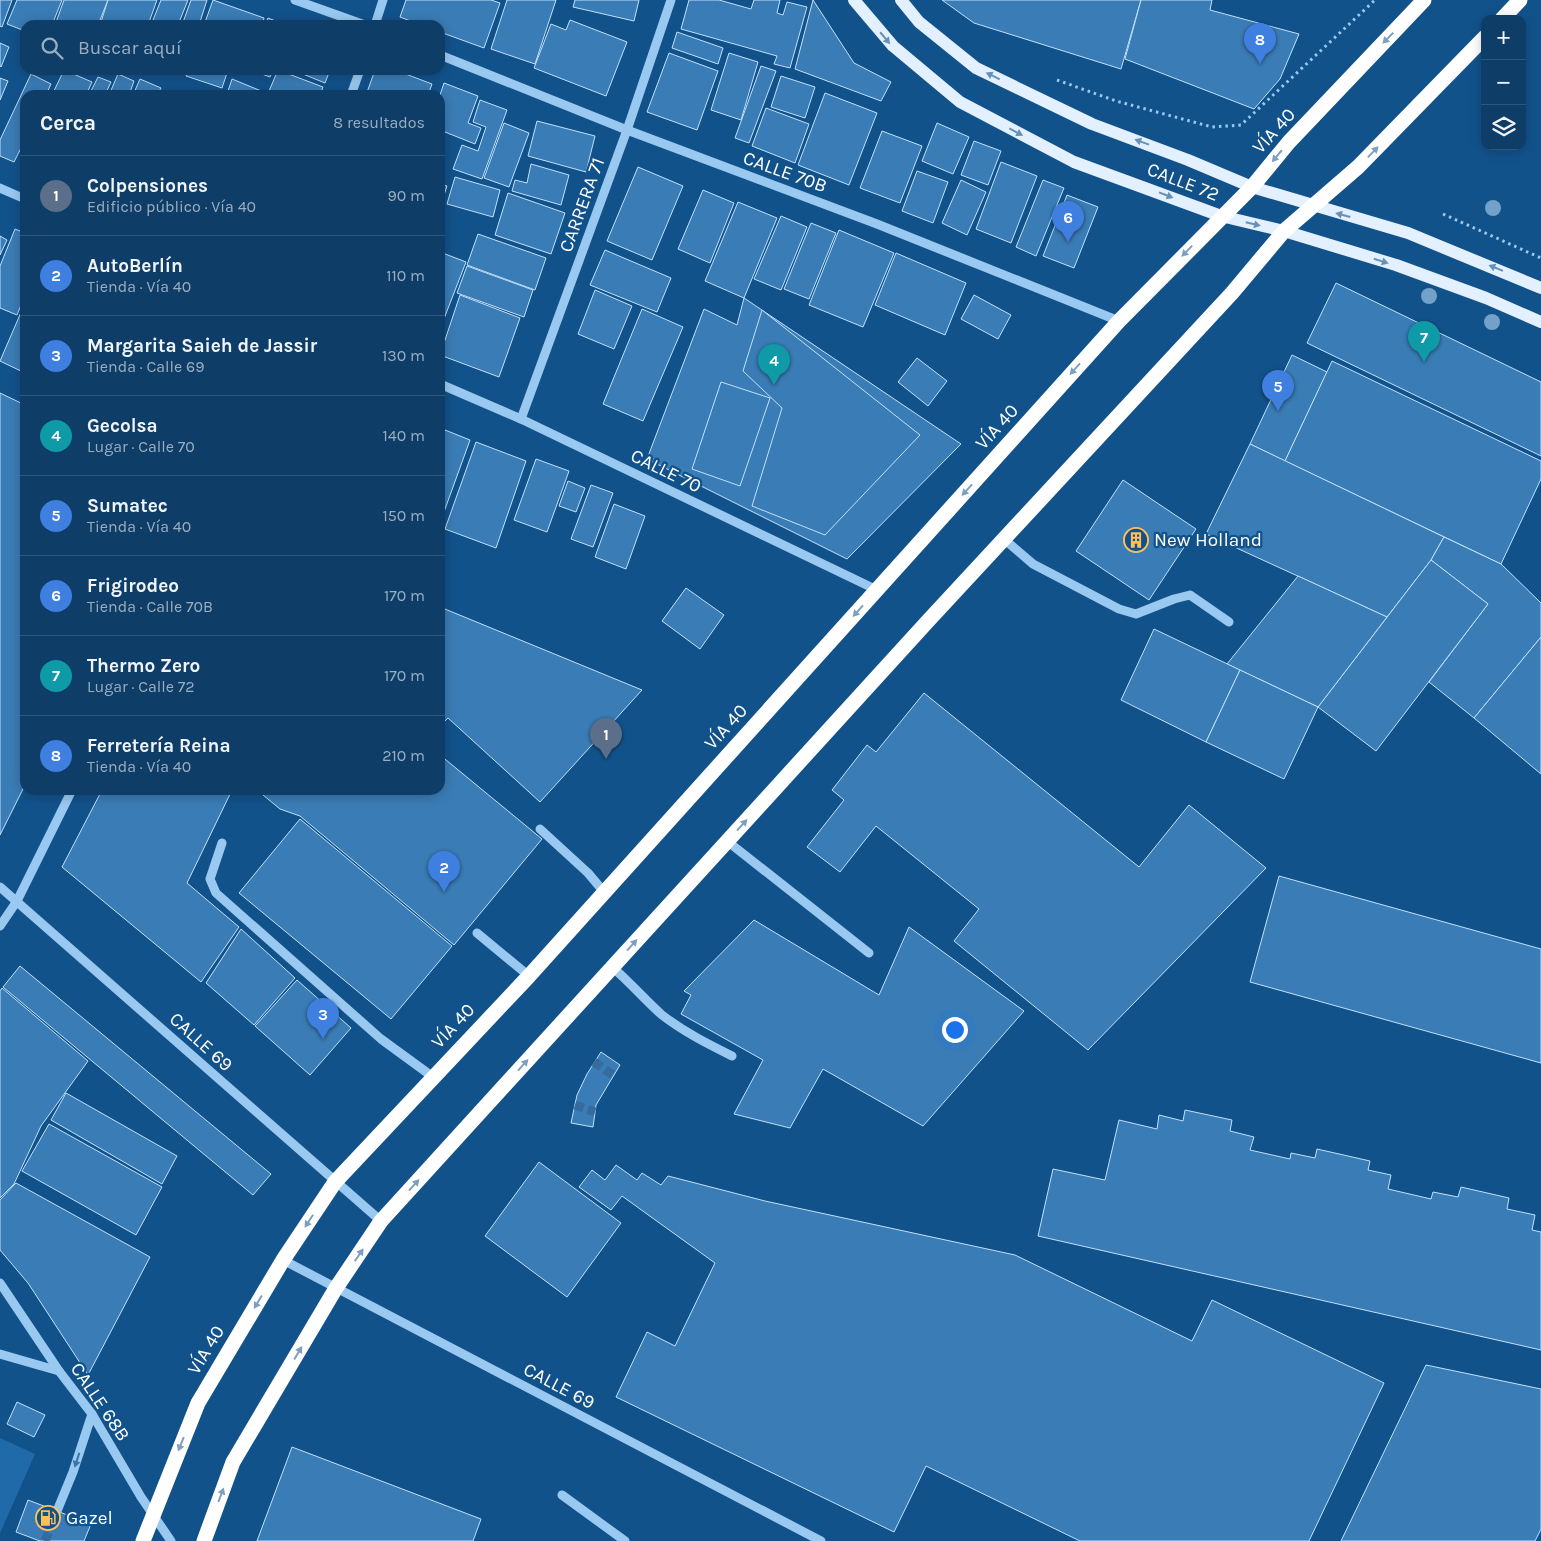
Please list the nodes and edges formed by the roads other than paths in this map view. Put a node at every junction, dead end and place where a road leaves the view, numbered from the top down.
1 (295, 0) edge
2 (384, 0) edge
3 (671, 0) edge
4 (854, 0) edge
5 (901, 0) edge
6 (1520, 0) edge
7 (1420, 1) edge
8 (1506, 15) edge
9 (351, 20) edge
10 (377, 20) edge
11 (1481, 41) edge
12 (445, 57) edge
13 (358, 75) edge
14 (353, 90) edge
15 (627, 130) junction
16 (1252, 187) junction
17 (0, 188) edge
18 (20, 197) edge
19 (1312, 207) junction
20 (1221, 216) junction
21 (1284, 231) junction
22 (1541, 288) edge
23 (1119, 321) junction
24 (1541, 322) edge
25 (445, 386) edge
26 (521, 419) junction
27 (1004, 538) junction
28 (877, 590) junction
29 (1229, 622) dead end
30 (70, 795) edge
31 (540, 829) dead end
32 (727, 842) junction
33 (222, 843) dead end
34 (0, 887) edge
35 (604, 892) junction
36 (17, 901) junction
37 (0, 926) edge
38 (477, 933) dead end
39 (869, 953) dead end
40 (612, 967) junction
41 (528, 976) junction
42 (732, 1056) dead end
43 (433, 1077) junction
44 (334, 1182) junction
45 (381, 1221) junction
46 (283, 1260) junction
47 (0, 1283) edge
48 (336, 1288) junction
49 (0, 1354) edge
50 (60, 1371) junction
51 (92, 1414) junction
52 (562, 1495) dead end
53 (57, 1511) tunnel mouth
54 (153, 1515) junction
55 (143, 1541) edge
56 (171, 1541) edge
57 (204, 1541) edge
58 (625, 1541) edge
59 (821, 1541) edge

1 - 9 street
2 - 10 street
3 - 15 street, CARRERA 71
4 -> 20 main road, CALLE 72
16 -> 5 main road, CALLE 72
6 - 8 highway
7 -> 16 highway, VÍA 40
19 -> 11 highway
12 - 15 street, CALLE 70B
13 - 14 street
15 - 23 street, CALLE 70B
15 - 26 street, CARRERA 71
16 - 19 main road, CALLE 72
16 - 20 highway, VÍA 40
17 - 18 street
19 - 21 highway
22 -> 19 main road, CALLE 72
20 -> 21 main road, CALLE 72
20 -> 23 highway, VÍA 40
21 -> 24 main road, CALLE 72
21 - 27 highway
23 -> 28 highway, VÍA 40
25 - 26 street, CALLE 70
26 - 28 street, CALLE 70
27 - 29 street
32 -> 27 highway
28 -> 35 highway, VÍA 40
30 - 36 street
31 - 35 street
32 - 39 street
40 -> 32 highway
33 - 43 street
34 - 36 street, CALLE 69
35 - 41 highway, VÍA 40
36 - 37 street
36 - 44 street, CALLE 69
38 - 41 street
40 - 42 street
45 -> 40 highway
41 - 43 highway, VÍA 40
43 - 44 highway, VÍA 40
44 - 45 street, CALLE 69
44 -> 46 highway, VÍA 40
48 -> 45 highway
46 - 48 street, CALLE 69
46 -> 54 highway, VÍA 40
47 - 50 street, CALLE 68B
57 -> 48 highway
48 - 59 street, CALLE 69
49 - 50 street
50 - 51 street, CALLE 68B
51 -> 53 street
51 - 54 street, CALLE 68B
52 - 58 street
54 - 55 highway, VÍA 40
54 - 56 street, CALLE 68B

